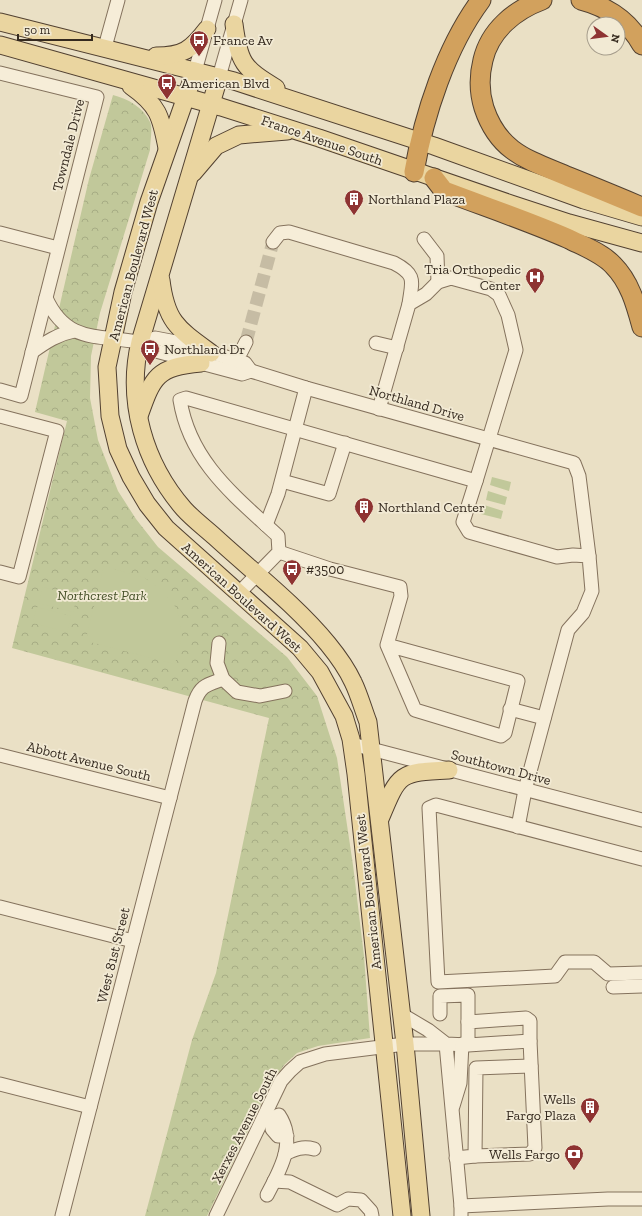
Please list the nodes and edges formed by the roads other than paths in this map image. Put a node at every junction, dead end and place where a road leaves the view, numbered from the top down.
1 (118, 0) edge
2 (215, 0) edge
3 (241, 0) edge
4 (481, 0) edge
5 (542, 0) edge
6 (582, 0) edge
7 (0, 22) edge
8 (234, 24) junction
9 (207, 29) junction
10 (0, 45) edge
11 (642, 45) edge
12 (105, 47) junction
13 (141, 56) junction
14 (195, 71) junction
15 (0, 73) edge
16 (119, 78) junction
17 (219, 78) junction
18 (186, 97) junction
19 (302, 103) junction
20 (211, 104) junction
21 (292, 130) junction
22 (419, 141) junction
23 (167, 148) junction
24 (414, 172) junction
25 (189, 178) junction
26 (434, 178) junction
27 (642, 207) edge
28 (642, 217) edge
29 (0, 233) edge
30 (424, 239) dead end
31 (273, 242) tunnel mouth
32 (642, 243) edge
33 (58, 248) junction
34 (160, 274) junction
35 (438, 282) junction
36 (46, 298) junction
37 (409, 304) junction
38 (642, 328) edge
39 (74, 331) junction
40 (112, 339) junction
41 (246, 342) tunnel mouth
42 (376, 342) dead end
43 (143, 343) junction
44 (397, 348) junction
45 (32, 352) junction
46 (206, 358) junction
47 (233, 359) junction
48 (251, 371) junction
49 (306, 388) junction
50 (0, 390) edge
51 (379, 409) junction
52 (0, 416) edge
53 (138, 418) junction
54 (294, 428) junction
55 (490, 440) junction
56 (345, 443) junction
57 (282, 481) junction
58 (476, 481) junction
59 (266, 525) junction
60 (279, 552) junction
61 (589, 556) junction
62 (0, 572) edge
63 (257, 575) junction
64 (238, 594) junction
65 (219, 643) dead end
66 (387, 645) junction
67 (223, 679) junction
68 (285, 691) dead end
69 (510, 709) junction
70 (544, 718) junction
71 (352, 744) junction
72 (372, 749) junction
73 (0, 754) edge
74 (449, 770) junction
75 (524, 790) junction
76 (170, 798) junction
77 (642, 820) edge
78 (380, 821) junction
79 (518, 827) junction
80 (642, 859) edge
81 (0, 907) edge
82 (133, 941) junction
83 (642, 973) edge
84 (642, 986) edge
85 (613, 987) dead end
86 (401, 1014) junction
87 (440, 1014) dead end
88 (468, 1022) junction
89 (530, 1041) junction
90 (405, 1044) junction
91 (446, 1044) junction
92 (465, 1044) junction
93 (384, 1047) junction
94 (531, 1066) junction
95 (0, 1084) edge
96 (90, 1107) junction
97 (451, 1114) junction
98 (269, 1116) junction
99 (314, 1150) dead end
100 (285, 1154) junction
101 (476, 1156) junction
102 (456, 1158) junction
103 (274, 1181) junction
104 (267, 1195) dead end
105 (642, 1199) edge
106 (529, 1210) edge
107 (461, 1211) edge
108 (62, 1216) edge
109 (216, 1216) edge
110 (372, 1216) edge
111 (402, 1216) edge
112 (421, 1216) edge

1 - 12 street
2 - 9 street, American Boulevard West
3 - 8 street, American Boulevard West
4 - 22 highway
5 - 27 highway
6 - 11 highway
7 - 12 main road, France Avenue South
8 - 17 street, American Boulevard West
8 - 19 main road
9 - 13 main road
9 - 14 street, American Boulevard West
10 - 16 main road, France Avenue South
12 - 13 main road, France Avenue South
13 - 14 main road, France Avenue South
14 - 17 main road, France Avenue South
14 - 18 main road, American Boulevard West
15 - 33 street, Towndale Drive
16 - 18 main road, France Avenue South
16 - 23 main road
17 - 19 main road, France Avenue South
17 - 20 main road, American Boulevard West
18 - 20 main road, France Avenue South
18 - 23 main road, American Boulevard West
19 - 22 main road, France Avenue South
20 - 21 main road, France Avenue South
20 - 25 main road, American Boulevard West
21 - 24 main road, France Avenue South
21 - 25 main road
22 - 24 highway
22 - 28 main road, France Avenue South
23 - 40 main road, American Boulevard West
24 - 26 main road, France Avenue South
25 - 34 main road, American Boulevard West
26 - 32 main road, France Avenue South
26 - 38 highway
29 - 33 street
30 - 35 street
31 - 37 street
33 - 36 street, Towndale Drive
34 - 43 main road, American Boulevard West
34 - 46 main road
35 - 37 street
35 - 55 street
36 - 39 street
36 - 45 street, Towndale Drive
37 - 44 street
39 - 40 street
39 - 45 street
40 - 43 street, Northland Drive
40 - 64 main road, American Boulevard West
41 - 47 street
42 - 44 street
43 - 46 street, Northland Drive
43 - 53 main road, American Boulevard West
44 - 51 street
45 - 50 street, Towndale Drive
46 - 47 street, Northland Drive
46 - 48 street, Northland Drive
46 - 53 main road
47 - 48 street, Northland Drive
48 - 49 street, Northland Drive
49 - 51 street, Northland Drive
49 - 54 street
51 - 55 street, Northland Drive
52 - 62 street
53 - 63 main road, American Boulevard West
54 - 56 street
54 - 57 street
54 - 59 street
55 - 58 street
55 - 61 street, Northland Drive
56 - 57 street
56 - 58 street
57 - 59 street
58 - 61 street
59 - 60 street
60 - 63 street
60 - 66 street
61 - 70 street
63 - 64 street
63 - 72 main road, American Boulevard West
64 - 71 main road, American Boulevard West
65 - 67 street
66 - 69 street
66 - 69 street
67 - 68 street
67 - 76 street, West 81st Street
69 - 70 street
70 - 75 street
71 - 72 street, Southtown Drive
71 - 93 main road, American Boulevard West
72 - 74 street, Southtown Drive
72 - 78 main road, American Boulevard West
73 - 76 street, Abbott Avenue South
74 - 75 street, Southtown Drive
74 - 78 main road
75 - 77 street, Southtown Drive
75 - 79 street
76 - 82 street, West 81st Street
78 - 86 main road, American Boulevard West
79 - 80 street
79 - 83 street
81 - 82 street
82 - 96 street, West 81st Street
84 - 85 street
86 - 90 main road, American Boulevard West
86 - 91 street
87 - 88 street
88 - 89 street
88 - 92 street
89 - 92 street, Xerxes Avenue South
89 - 94 street
90 - 91 street, Xerxes Avenue South
90 - 93 street, Xerxes Avenue South
90 - 112 main road, American Boulevard West
91 - 92 street, Xerxes Avenue South
91 - 97 street
92 - 97 street
93 - 98 street, Xerxes Avenue South
93 - 111 main road, American Boulevard West
94 - 101 street
94 - 101 street
95 - 96 street
96 - 108 street, West 81st Street
97 - 102 street
98 - 100 street
98 - 109 street, Xerxes Avenue South
99 - 100 street
100 - 103 street
101 - 102 street
102 - 107 street
103 - 104 street
103 - 110 street
105 - 106 street
106 - 107 street

